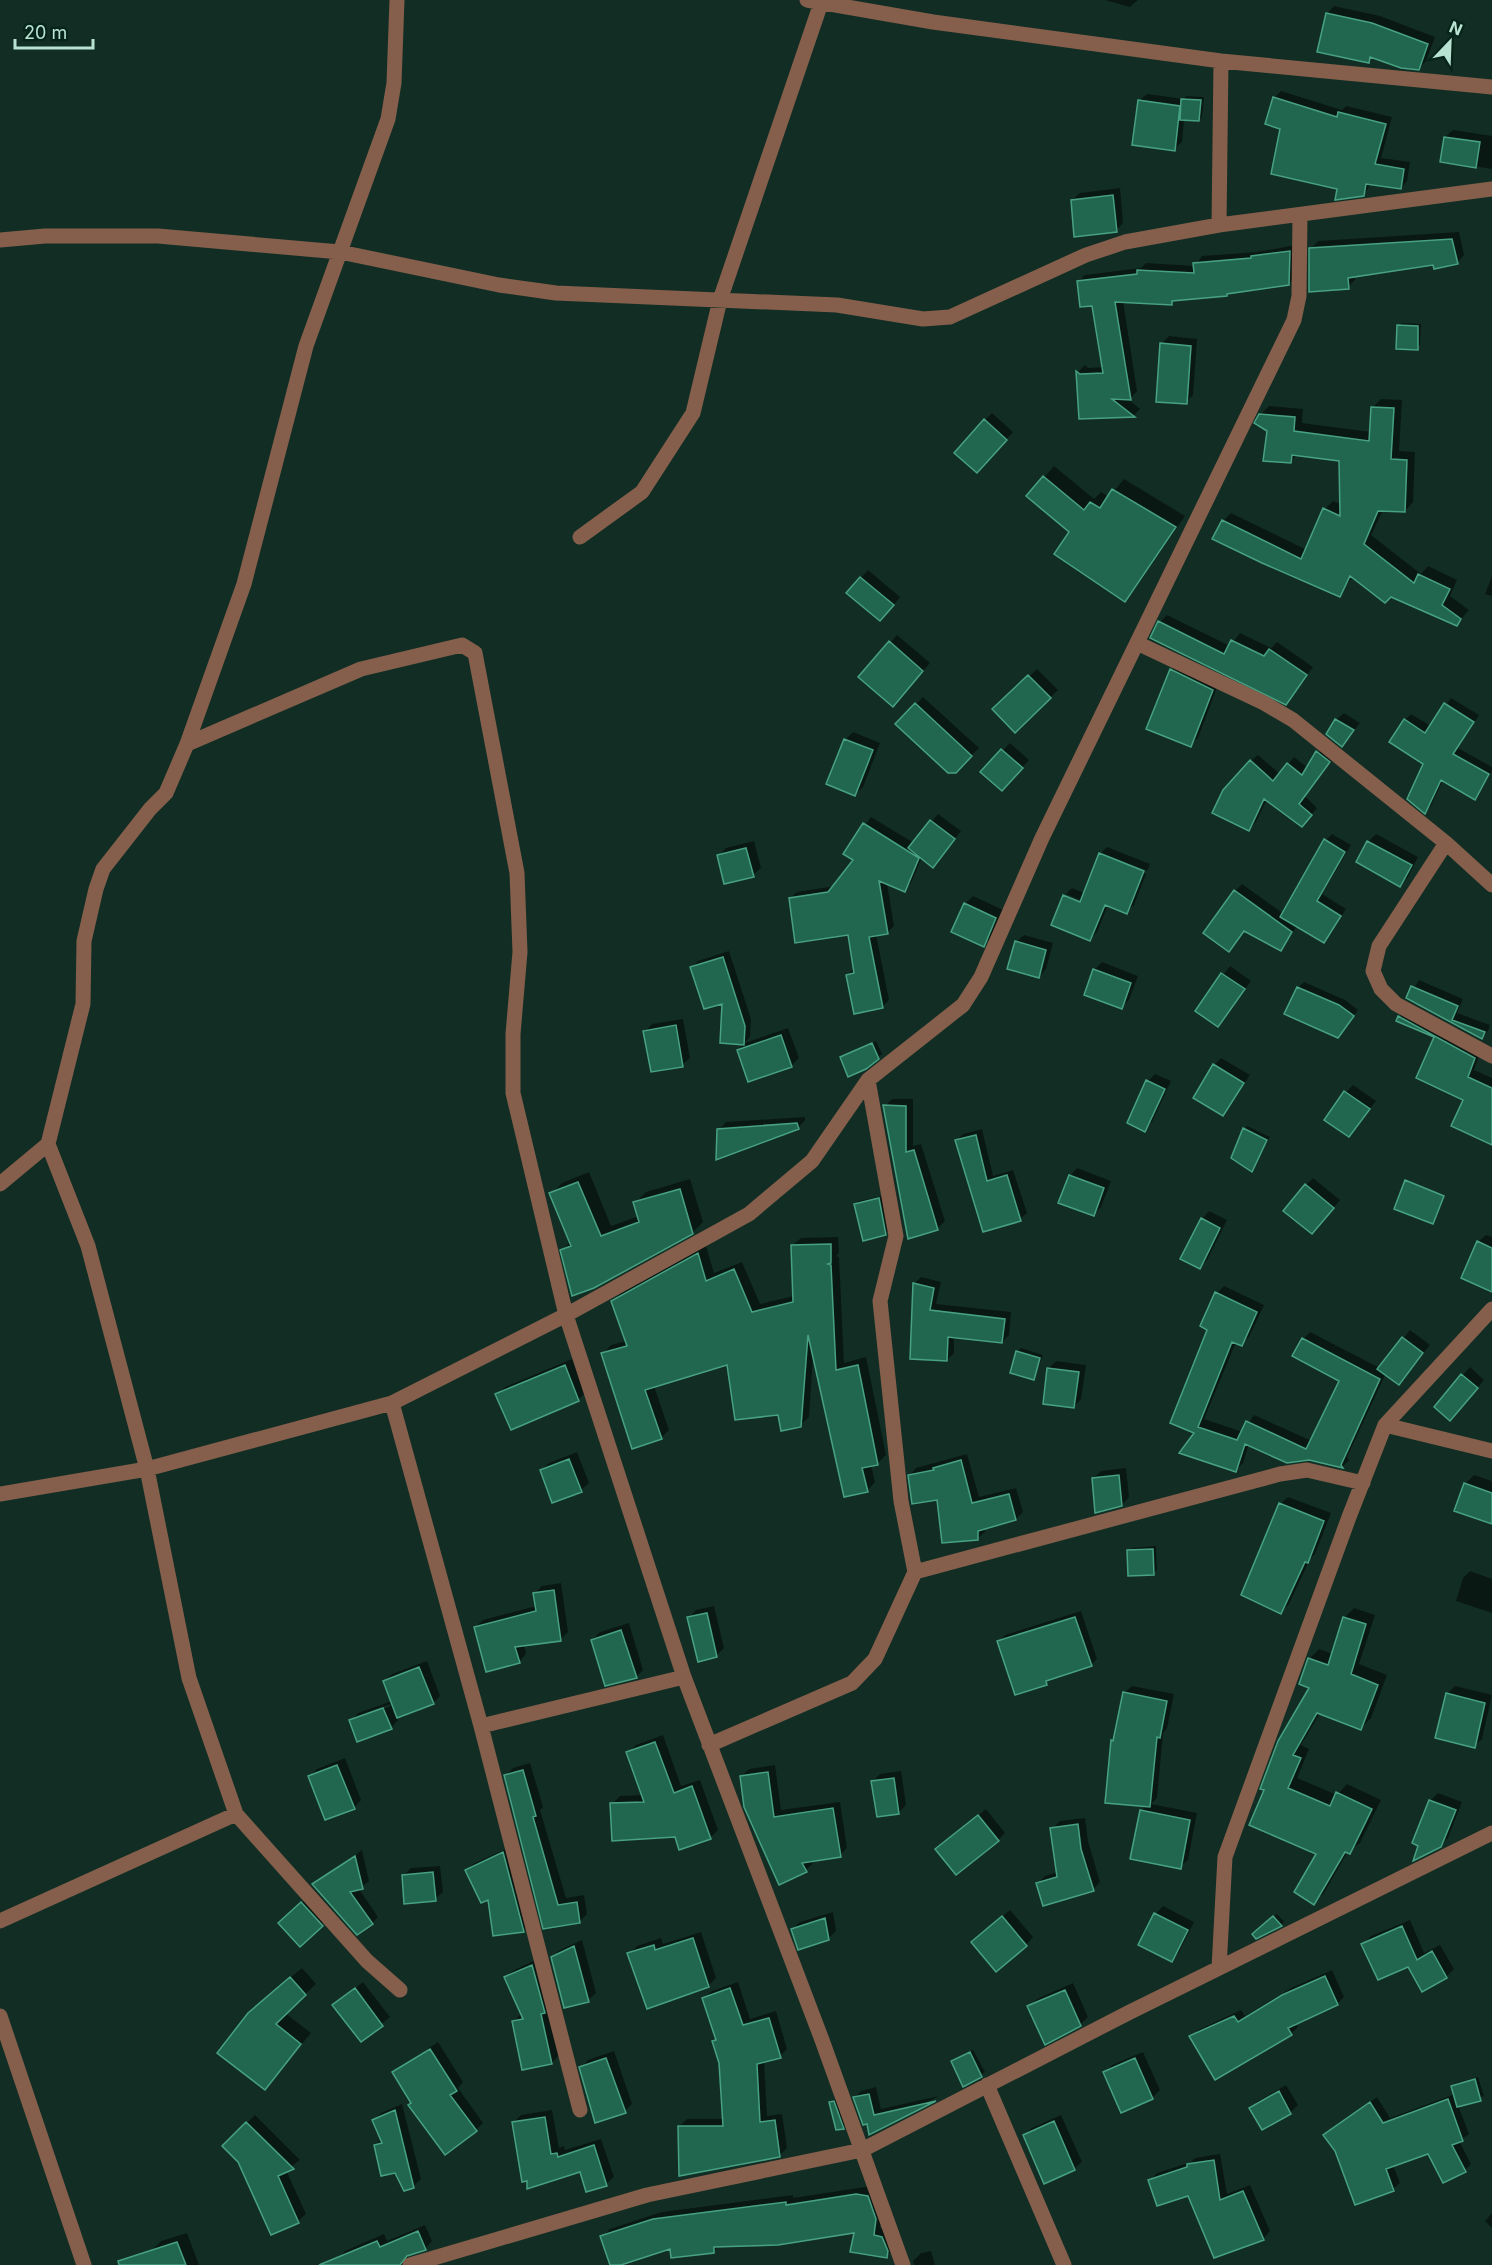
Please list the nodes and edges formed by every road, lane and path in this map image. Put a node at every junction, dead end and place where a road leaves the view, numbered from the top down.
1 (397, 0) edge
2 (816, 1) edge
3 (1221, 61) junction
4 (1492, 87) edge
5 (1492, 189) edge
6 (1300, 216) junction
7 (1219, 225) junction
8 (0, 240) edge
9 (340, 252) junction
10 (720, 300) junction
11 (580, 537) dead end
12 (1137, 643) junction
13 (187, 744) junction
14 (1446, 843) junction
15 (1492, 885) edge
16 (1492, 1056) edge
17 (868, 1080) junction
18 (48, 1144) junction
19 (0, 1184) edge
20 (1492, 1309) edge
21 (566, 1315) junction
22 (392, 1403) junction
23 (1385, 1425) junction
24 (1492, 1451) edge
25 (147, 1469) junction
26 (1363, 1483) junction
27 (0, 1494) edge
28 (915, 1572) junction
29 (684, 1677) junction
30 (481, 1726) junction
31 (709, 1745) junction
32 (236, 1814) junction
33 (1492, 1833) edge
34 (0, 1922) edge
35 (1219, 1968) junction
36 (400, 1990) dead end
37 (0, 2016) edge
38 (987, 2085) junction
39 (580, 2110) dead end
40 (862, 2150) junction
41 (84, 2265) edge
42 (410, 2265) edge
43 (903, 2265) edge
44 (1064, 2265) edge

1 - 9 street
2 - 3 street
2 - 10 street
3 - 4 street
3 - 7 street
5 - 6 street
6 - 7 street
6 - 12 street
7 - 10 street
8 - 9 street
9 - 10 street
9 - 13 street
10 - 11 street
12 - 14 street
12 - 17 street
13 - 18 street
13 - 21 street
14 - 15 street
14 - 16 street
17 - 21 street
17 - 28 street
18 - 19 street
18 - 25 street
20 - 23 street
21 - 22 street
21 - 29 street
22 - 25 street
22 - 30 street
23 - 24 street
23 - 26 street
25 - 27 street
25 - 32 street
26 - 28 street
26 - 35 street
28 - 31 street
29 - 30 street
29 - 31 street
30 - 39 street
31 - 40 street
32 - 34 street
32 - 36 street
33 - 35 street
35 - 38 street
37 - 41 street
38 - 40 street
38 - 44 street
40 - 42 street
40 - 43 street

